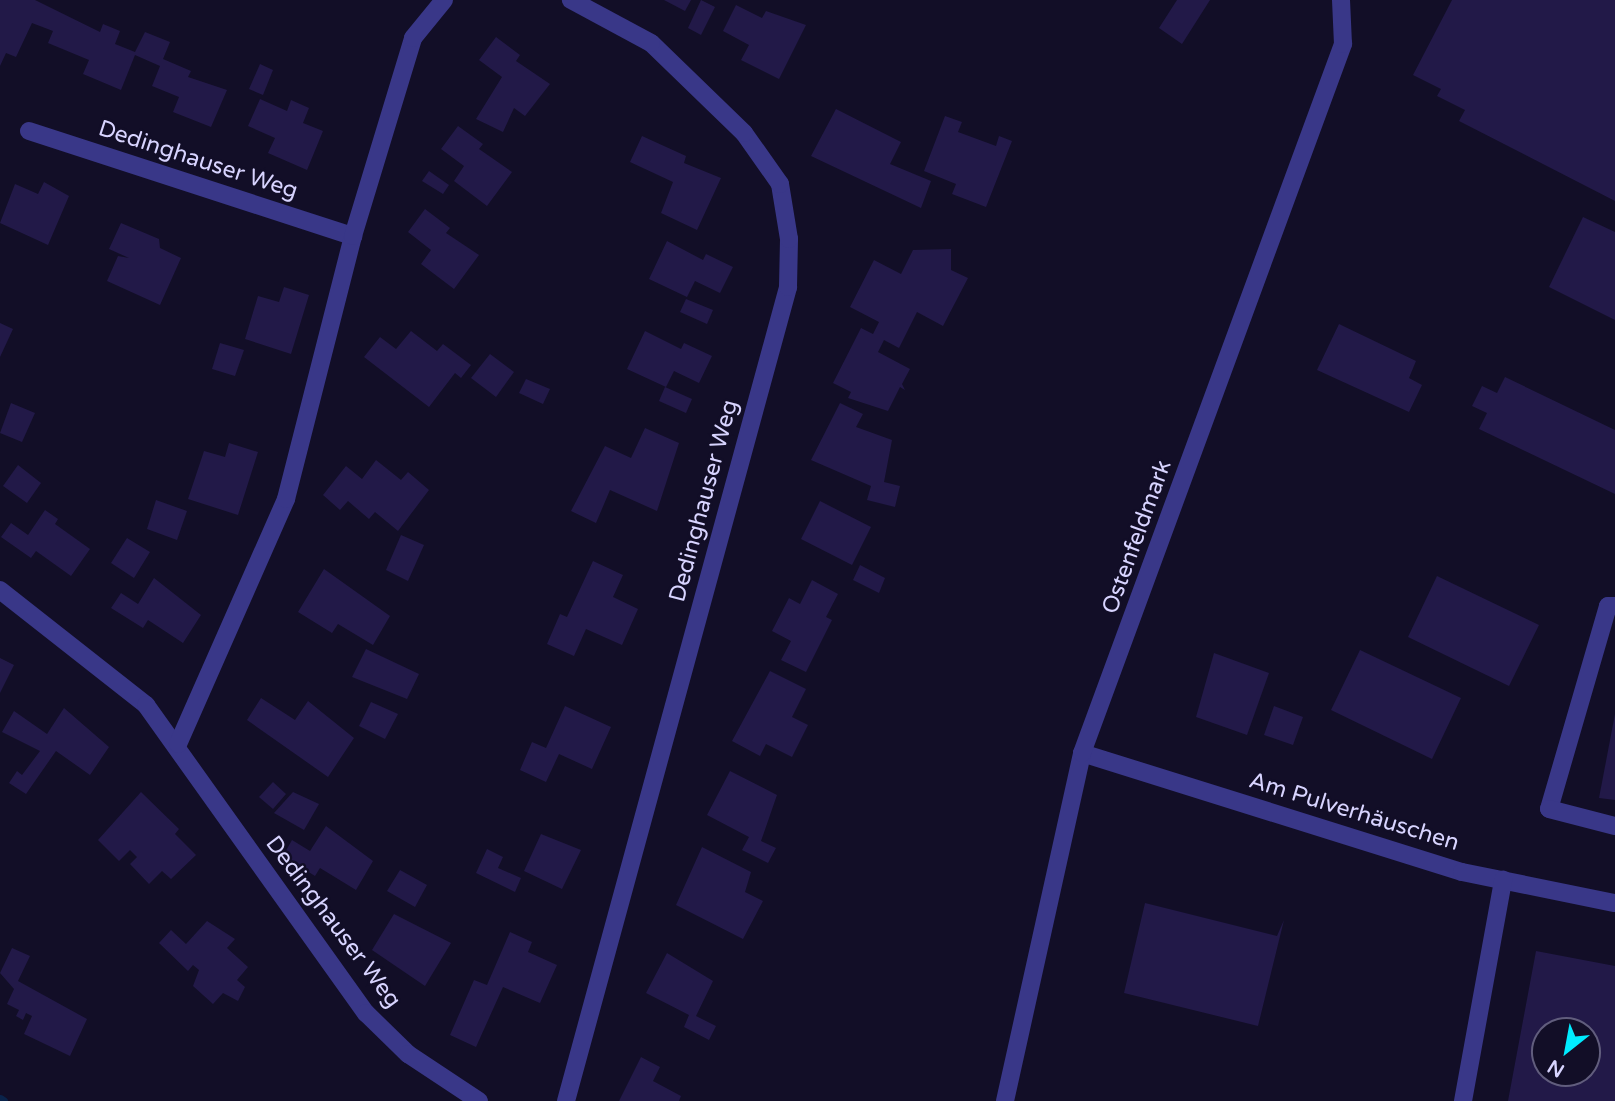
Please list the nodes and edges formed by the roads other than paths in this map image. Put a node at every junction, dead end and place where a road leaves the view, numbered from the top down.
1 (444, 0) edge
2 (571, 0) edge
3 (1341, 0) edge
4 (29, 131) dead end
5 (352, 236) junction
6 (0, 590) edge
7 (1615, 606) edge
8 (178, 744) junction
9 (1082, 752) junction
10 (1615, 826) edge
11 (1503, 880) junction
12 (1615, 903) edge
13 (479, 1101) edge
14 (566, 1101) edge
15 (1005, 1101) edge
16 (1463, 1101) edge

1 - 5 street
2 - 14 street, Dedinghauser Weg
3 - 9 street, Ostenfeldmark
4 - 5 street, Dedinghauser Weg
5 - 8 street
6 - 8 street, Dedinghauser Weg
7 - 10 street
8 - 13 street, Dedinghauser Weg
9 - 11 street, Am Pulverhäuschen
9 - 15 street, Ostenfeldmark
11 - 12 street, Am Pulverhäuschen
11 - 16 street

